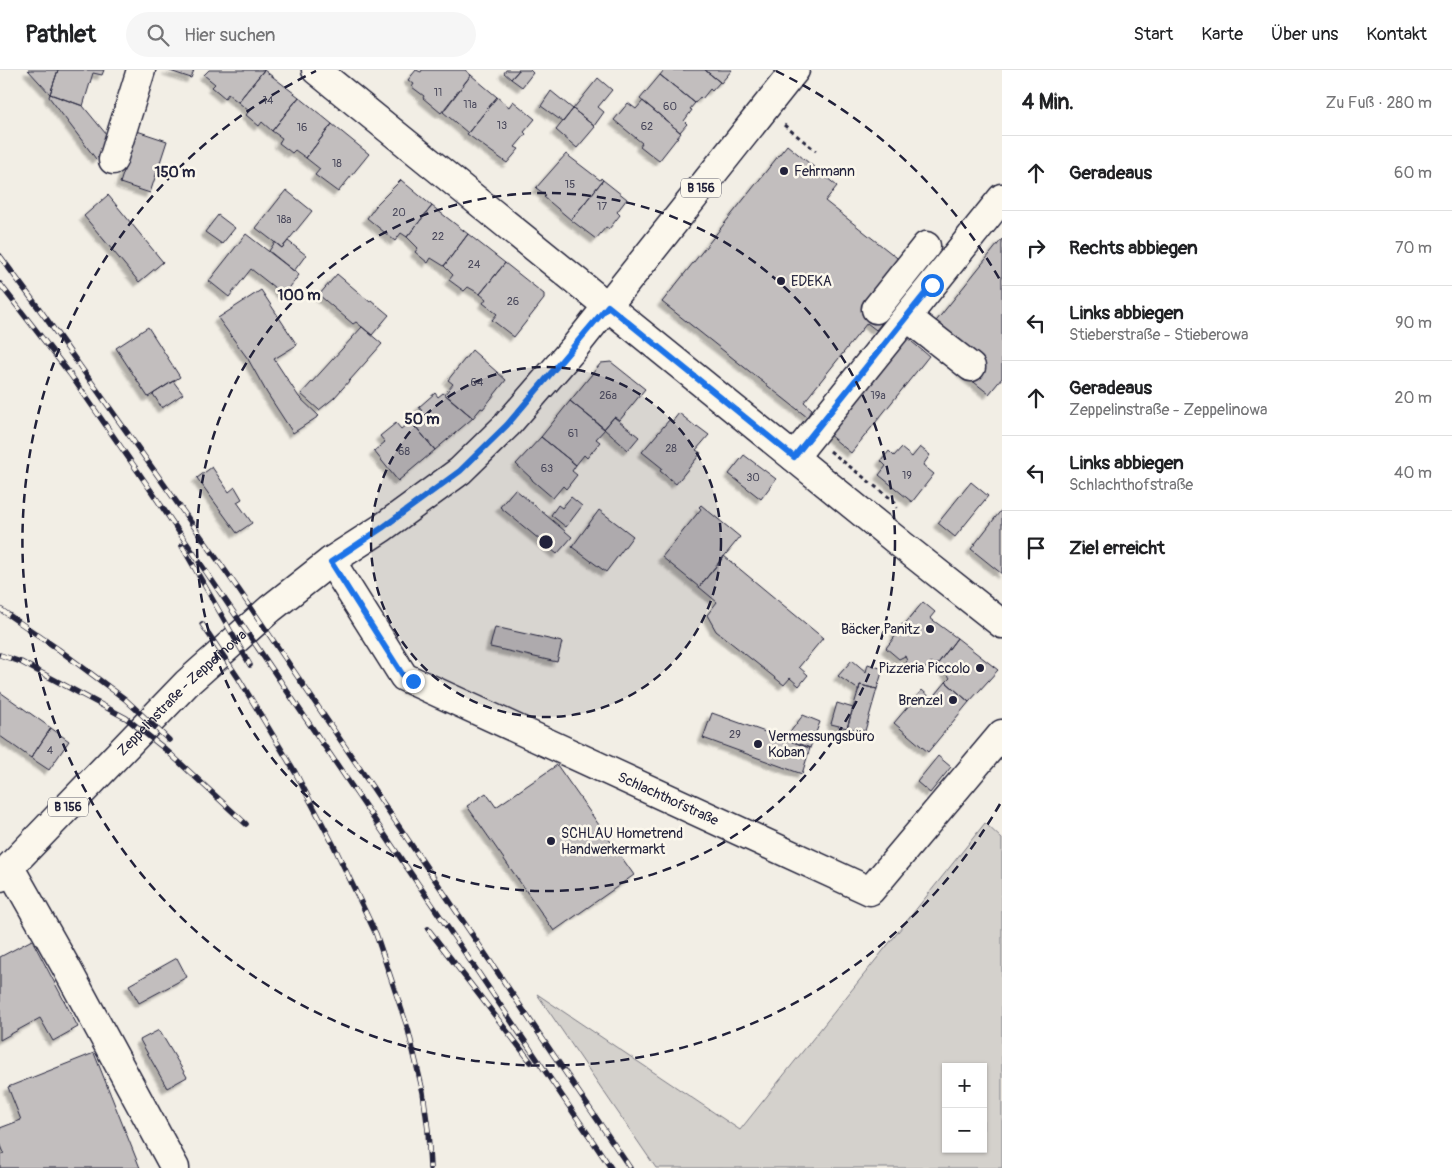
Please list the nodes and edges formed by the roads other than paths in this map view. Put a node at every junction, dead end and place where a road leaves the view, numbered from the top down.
1 (141, 70) edge
2 (316, 70) edge
3 (795, 70) edge
4 (113, 160) dead end
5 (1002, 198) edge
6 (926, 246) dead end
7 (608, 306) junction
8 (876, 308) dead end
9 (907, 317) junction
10 (971, 367) dead end
11 (794, 457) junction
12 (331, 562) junction
13 (1002, 624) edge
14 (1002, 734) edge
15 (5, 873) edge
16 (175, 1168) edge

1 - 4 main road
2 - 7 main road
3 - 7 main road, B 156
5 - 9 main road
6 - 8 main road
7 - 11 main road
7 - 12 main road, Zeppelinstraße - Zeppelinowa / B 156
9 - 10 main road
9 - 11 main road
11 - 13 main road
12 - 14 main road, Schlachthofstraße
12 - 15 main road, Zeppelinstraße - Zeppelinowa / B 156
15 - 16 main road

